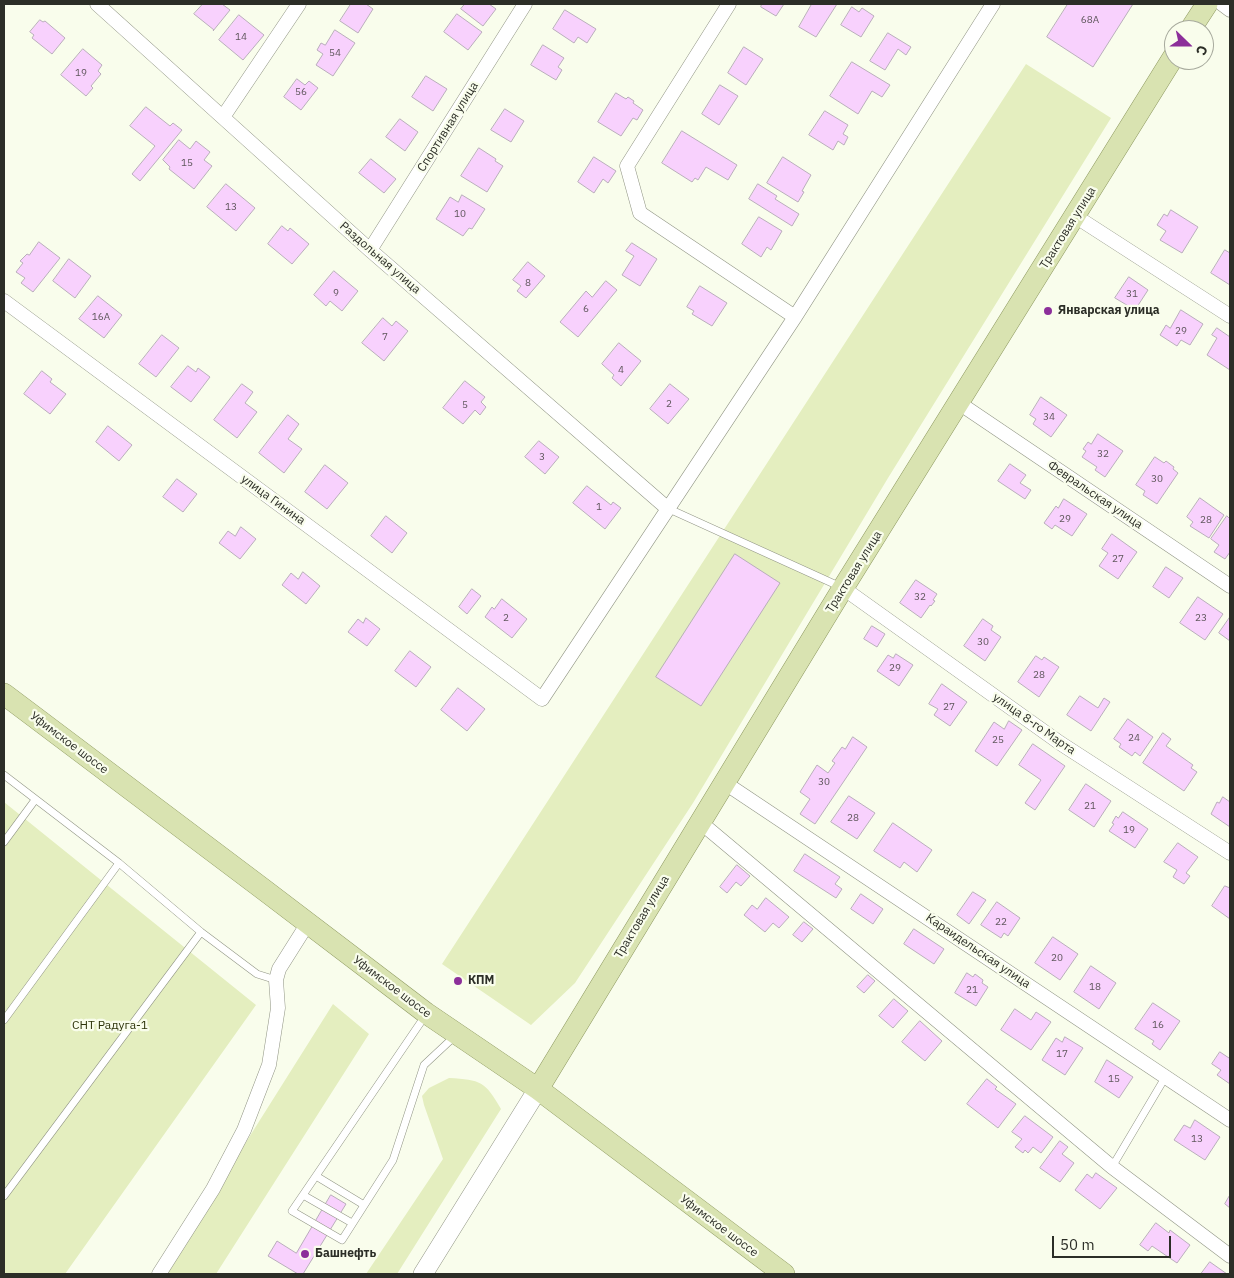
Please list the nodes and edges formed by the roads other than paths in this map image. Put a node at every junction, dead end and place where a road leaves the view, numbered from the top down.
1 (97, 4) edge
2 (299, 4) edge
3 (525, 4) edge
4 (729, 4) edge
5 (993, 4) edge
6 (1207, 4) edge
7 (1222, 4) edge
8 (1230, 10) edge
9 (1197, 20) edge
10 (1165, 70) edge
11 (224, 117) junction
12 (1075, 216) junction
13 (370, 250) junction
14 (4, 301) edge
15 (1230, 316) edge
16 (795, 317) junction
17 (959, 403) junction
18 (667, 508) junction
19 (1230, 586) edge
20 (843, 588) junction
21 (4, 694) edge
22 (4, 775) edge
23 (725, 783) junction
24 (35, 800) junction
25 (700, 822) junction
26 (4, 842) edge
27 (1230, 852) edge
28 (119, 863) junction
29 (308, 923) junction
30 (200, 932) junction
31 (276, 980) junction
32 (426, 1013) junction
33 (4, 1020) edge
34 (458, 1034) junction
35 (1166, 1076) junction
36 (538, 1089) junction
37 (1230, 1120) edge
38 (1112, 1167) junction
39 (316, 1176) junction
40 (303, 1195) junction
41 (4, 1196) edge
42 (364, 1205) junction
43 (352, 1223) junction
44 (1230, 1256) edge
45 (159, 1274) edge
46 (423, 1274) edge
47 (784, 1274) edge

1 - 11 street, Раздольная улица
2 - 11 street
3 - 13 street, Спортивная улица
4 - 16 street
5 - 16 street
6 - 9 main road
7 - 8 street
10 - 12 main road, Трактовая улица
11 - 13 street, Раздольная улица
12 - 15 street
12 - 17 main road, Трактовая улица
13 - 18 street, Раздольная улица
14 - 18 street, улица Гинина
16 - 18 street
17 - 19 street, Февральская улица
17 - 20 main road, Трактовая улица
18 - 20 lane
20 - 23 main road, Трактовая улица
20 - 27 street, улица 8-го Марта
21 - 29 main road, Уфимское шоссе
22 - 24 lane
23 - 25 main road, Трактовая улица
23 - 35 street, Караидельская улица
24 - 26 lane
24 - 28 lane
25 - 36 main road, Трактовая улица
25 - 38 street
28 - 30 lane
28 - 33 lane
29 - 31 street
29 - 32 main road, Уфимское шоссе
30 - 31 lane
30 - 41 lane
31 - 45 street
32 - 34 main road, Уфимское шоссе
32 - 39 lane
34 - 36 main road, Уфимское шоссе
34 - 42 lane
35 - 37 street, Караидельская улица
35 - 38 lane
36 - 46 main road
36 - 47 main road, Уфимское шоссе
38 - 44 street
39 - 40 lane
39 - 42 lane
40 - 43 lane
40 - 43 lane
42 - 43 lane

